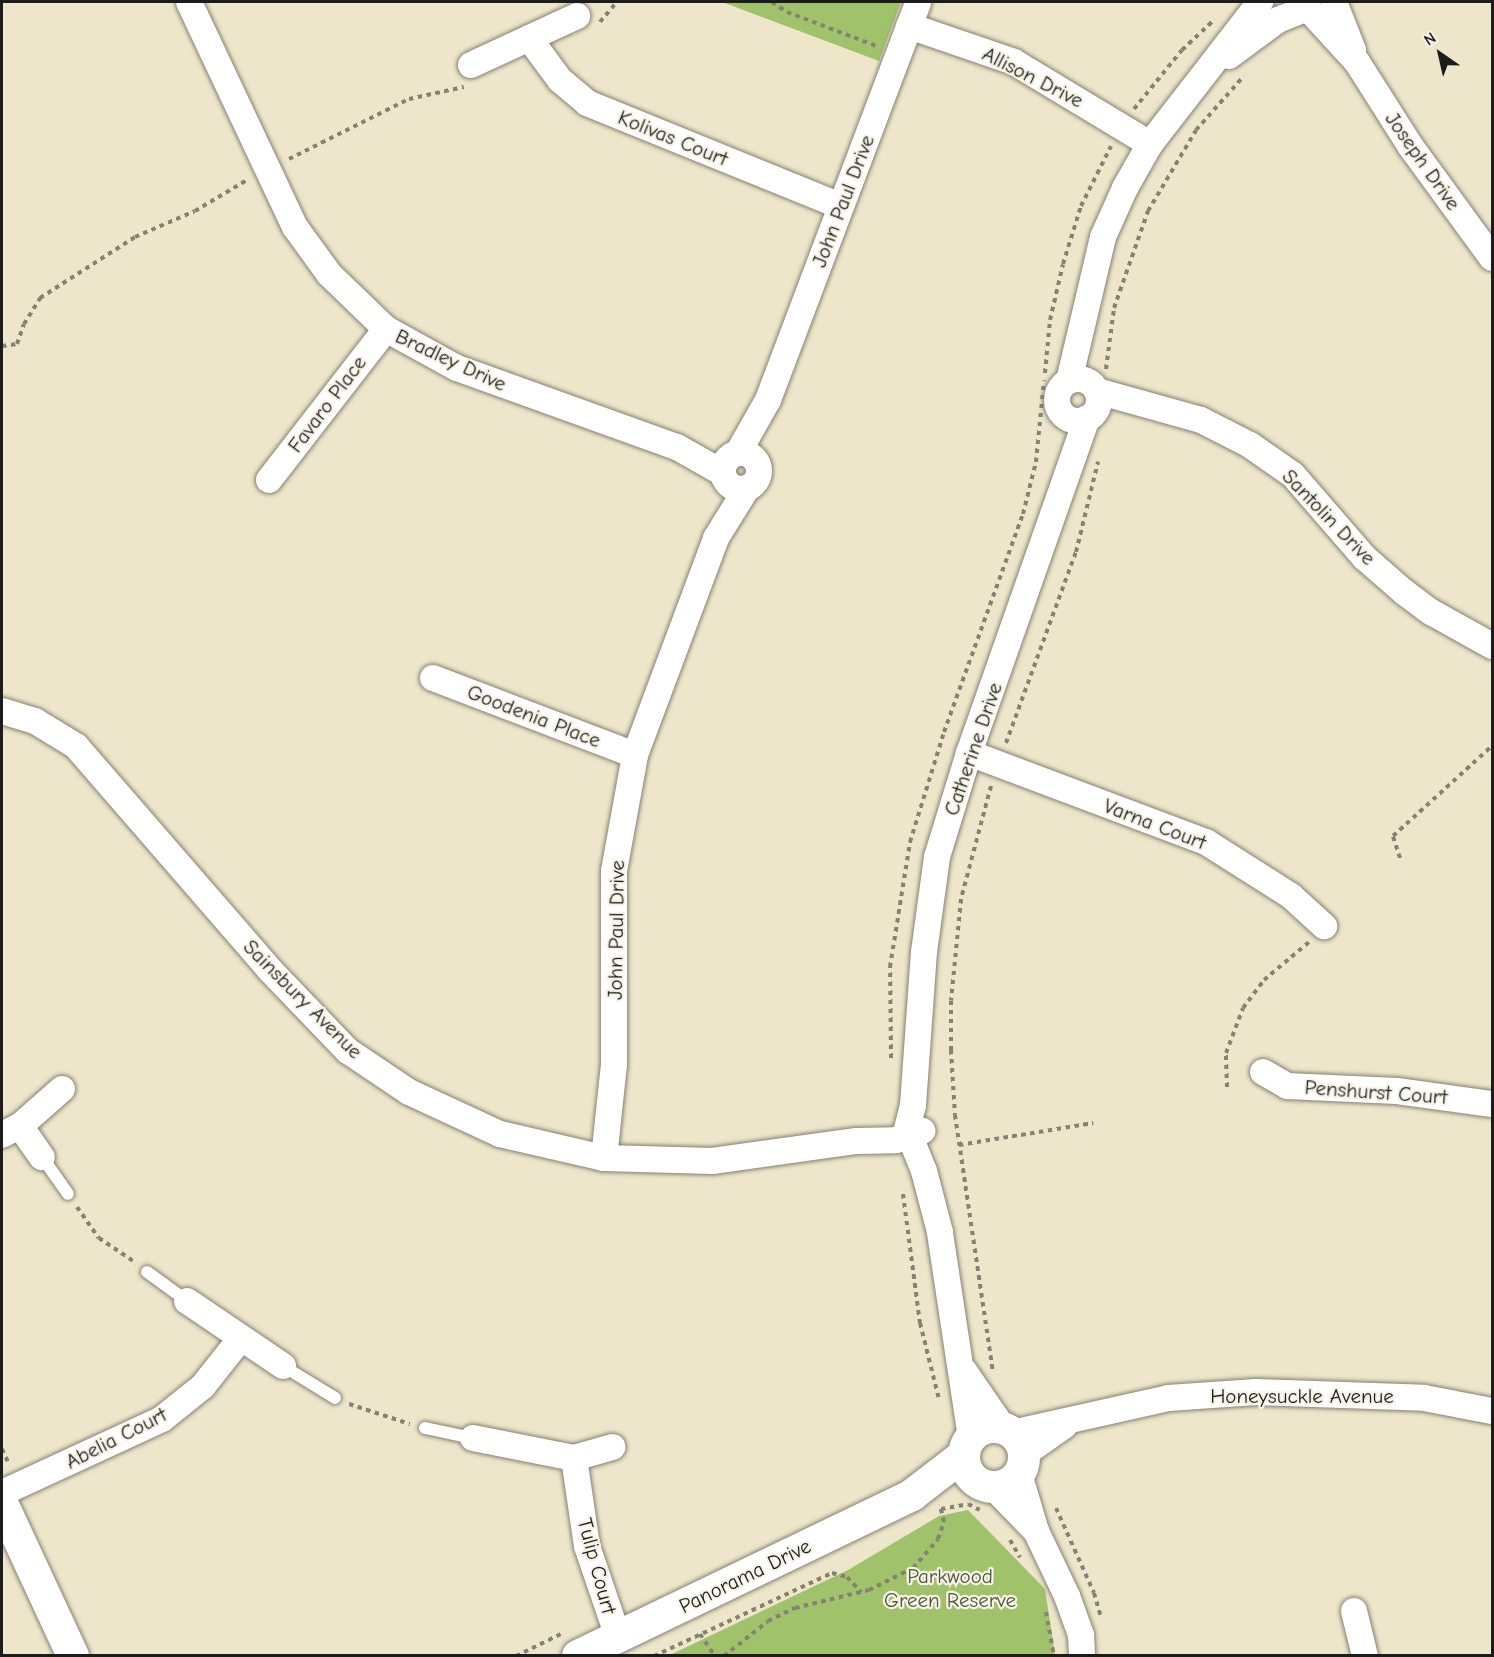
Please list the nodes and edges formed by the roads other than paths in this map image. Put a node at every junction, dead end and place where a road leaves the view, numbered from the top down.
1 (189, 2) edge
2 (918, 2) edge
3 (1260, 2) edge
4 (1314, 6) edge
5 (577, 16) dead end
6 (909, 26) junction
7 (530, 38) junction
8 (471, 65) dead end
9 (1193, 88) junction
10 (1150, 144) junction
11 (841, 206) junction
12 (1492, 258) edge
13 (386, 329) junction
14 (1089, 400) junction
15 (737, 469) junction
16 (269, 480) dead end
17 (1492, 646) edge
18 (433, 678) dead end
19 (2, 711) edge
20 (969, 753) junction
21 (635, 754) junction
22 (1324, 926) road end
23 (1263, 1072) dead end
24 (62, 1089) dead end
25 (1492, 1104) edge
26 (10, 1131) edge
27 (913, 1133) junction
28 (42, 1157) joint
29 (604, 1158) junction
30 (68, 1194) road end
31 (147, 1272) road end
32 (187, 1300) joint
33 (242, 1338) junction
34 (283, 1366) joint
35 (962, 1368) junction
36 (334, 1398) road end
37 (1492, 1411) edge
38 (425, 1428) road end
39 (473, 1438) joint
40 (612, 1447) dead end
41 (574, 1458) junction
42 (994, 1463) junction
43 (2, 1493) edge
44 (2, 1503) edge
45 (1354, 1611) dead end
46 (618, 1637) junction
47 (73, 1656) edge
48 (578, 1656) edge
49 (1082, 1656) edge
50 (1365, 1656) edge

1 - 13 street, Bradley Drive
2 - 6 street, John Paul Drive
3 - 9 street, Catherine Drive
4 - 9 street, Catherine Drive
4 - 12 street, Joseph Drive
5 - 7 street
6 - 10 street, Allison Drive
6 - 11 street, John Paul Drive
7 - 8 street
7 - 11 street, Kolivas Court
9 - 10 street, Catherine Drive
10 - 14 street, Catherine Drive
11 - 15 street, John Paul Drive
13 - 15 street, Bradley Drive
13 - 16 street, Favaro Place
14 - 17 street, Santolin Drive
14 - 20 street, Catherine Drive
15 - 21 street, John Paul Drive
18 - 21 street, Goodenia Place
19 - 29 street, Sainsbury Avenue
20 - 22 street, Varna Court
20 - 27 street, Catherine Drive
21 - 29 street, John Paul Drive
23 - 25 street, Penshurst Court
24 - 26 street
26 - 28 street
27 - 29 street, Sainsbury Avenue
27 - 35 street
28 - 30 lane
31 - 32 lane
32 - 33 street
33 - 34 street
33 - 43 street, Abelia Court
34 - 36 lane
35 - 42 street
35 - 42 street
37 - 42 street, Honeysuckle Avenue
38 - 39 lane
39 - 41 street
40 - 41 street
41 - 46 street, Tulip Court
42 - 46 street, Panorama Drive
42 - 49 street
44 - 47 street
45 - 50 street
46 - 48 street, Panorama Drive

